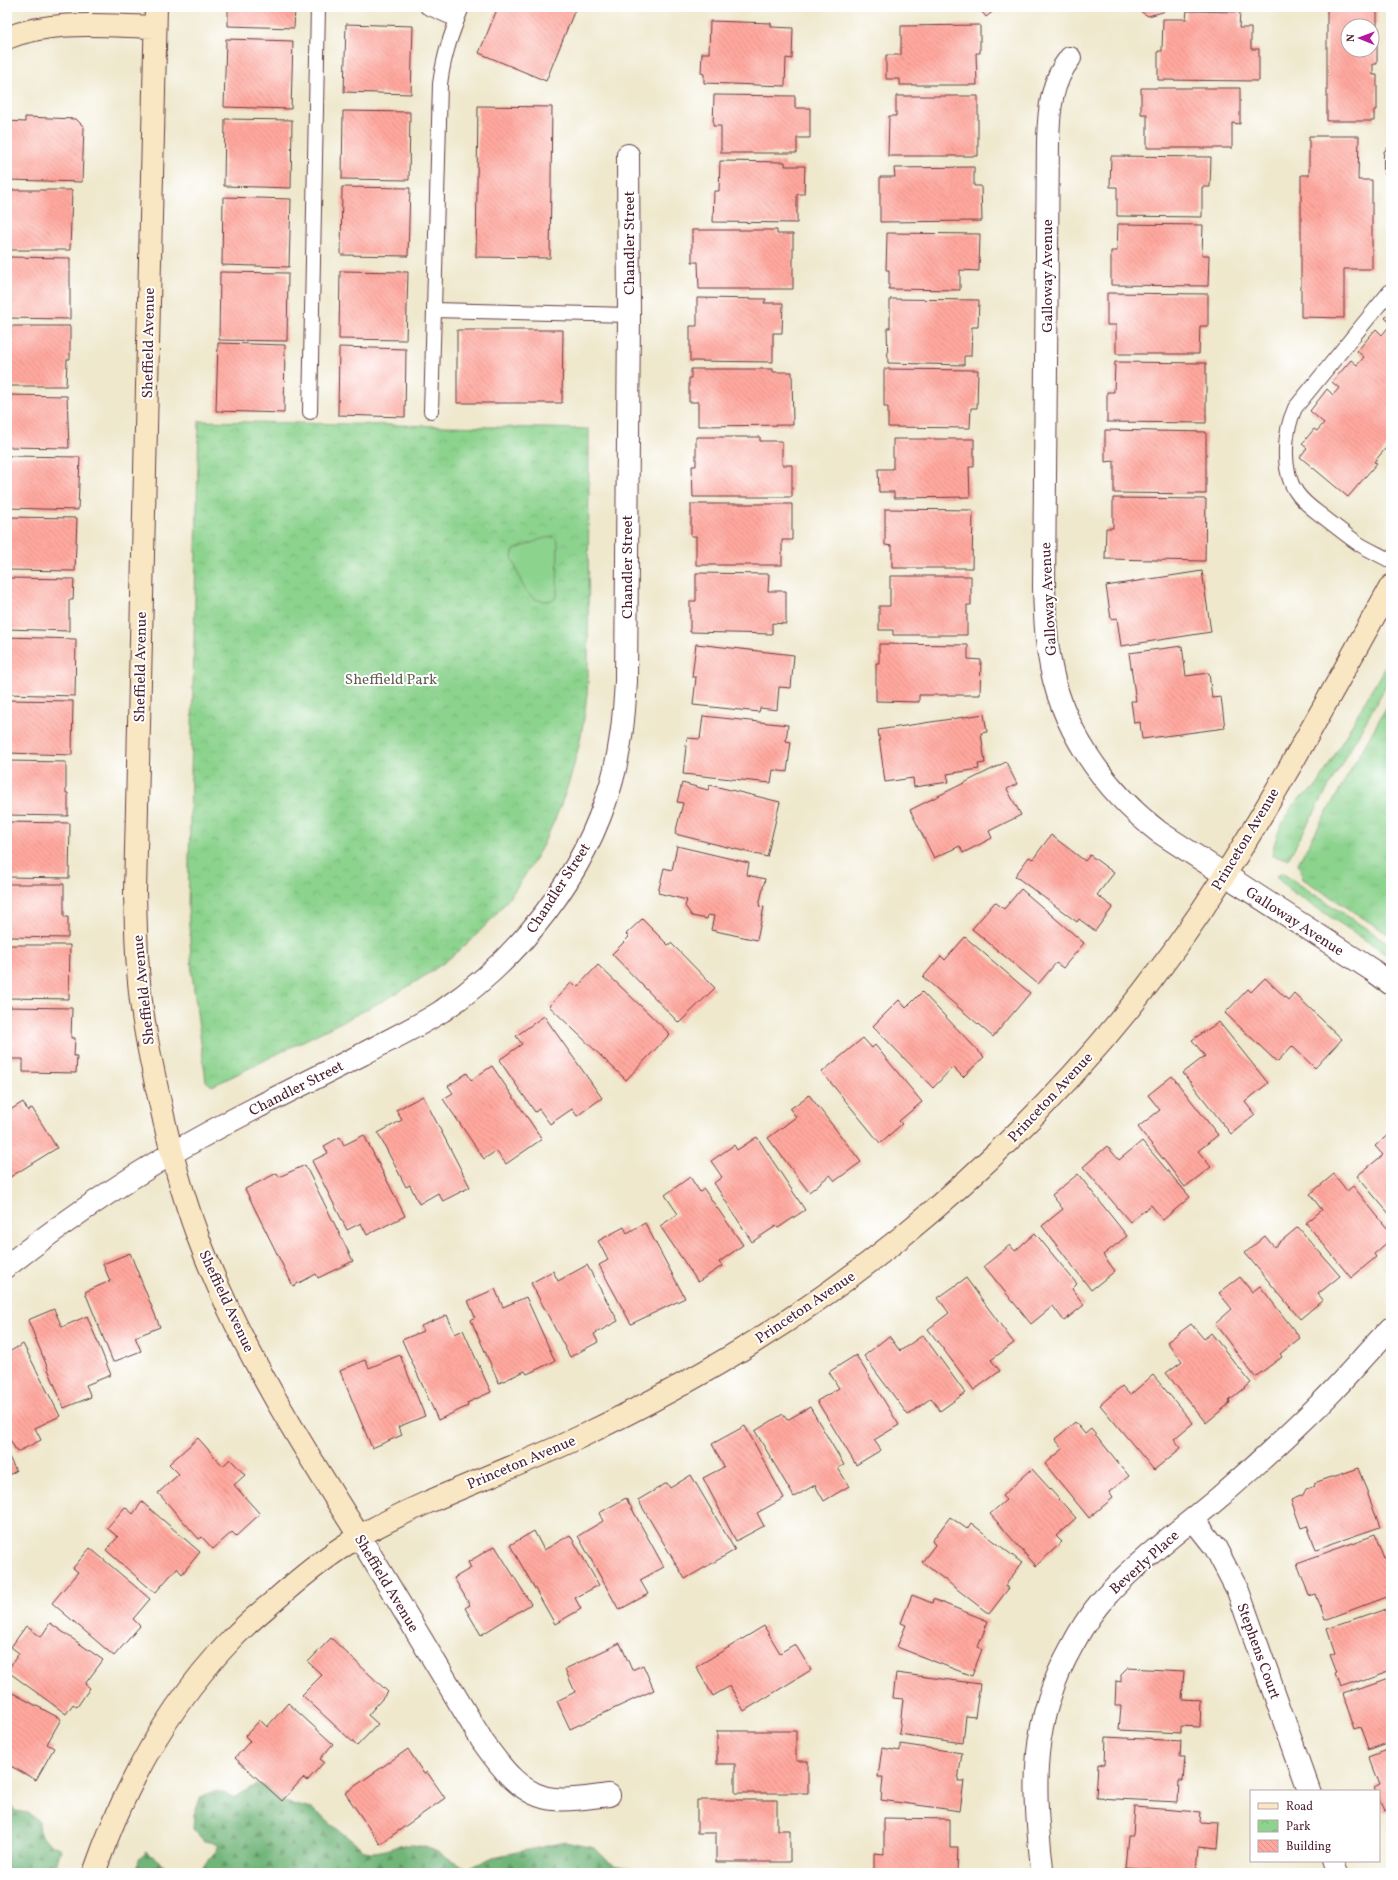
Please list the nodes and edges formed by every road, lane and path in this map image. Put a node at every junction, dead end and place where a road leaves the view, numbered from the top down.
1 (318, 7) edge
2 (427, 7) edge
3 (460, 13) edge
4 (155, 17) edge
5 (7, 38) edge
6 (1070, 58) dead end
7 (628, 155) dead end
8 (1391, 155) edge
9 (1391, 170) edge
10 (1391, 290) edge
11 (434, 310) junction
12 (629, 315) junction
13 (310, 412) dead end
14 (431, 412) dead end
15 (1391, 561) edge
16 (1391, 586) edge
17 (1225, 875) junction
18 (1391, 984) edge
19 (172, 1154) junction
20 (7, 1266) edge
21 (1391, 1328) edge
22 (1192, 1519) junction
23 (359, 1536) junction
24 (1308, 1790) edge
25 (609, 1795) dead end
26 (1333, 1862) edge
27 (1042, 1868) dead end
28 (94, 1873) edge
29 (1337, 1873) edge

1 - 13 lane
2 - 3 lane
3 - 11 lane
4 - 5 street
4 - 19 street, Sheffield Avenue
6 - 17 street, Galloway Avenue
7 - 12 street, Chandler Street
8 - 9 lane
10 - 15 lane
11 - 12 lane
11 - 14 lane
12 - 19 street, Chandler Street
16 - 17 street, Princeton Avenue
17 - 18 street, Galloway Avenue
17 - 23 street, Princeton Avenue
19 - 20 street, Chandler Street
19 - 23 street, Sheffield Avenue
21 - 22 street, Beverly Place
22 - 24 street, Stephens Court
22 - 27 street, Beverly Place
23 - 25 street, Sheffield Avenue
23 - 28 street, Princeton Avenue
26 - 29 street

